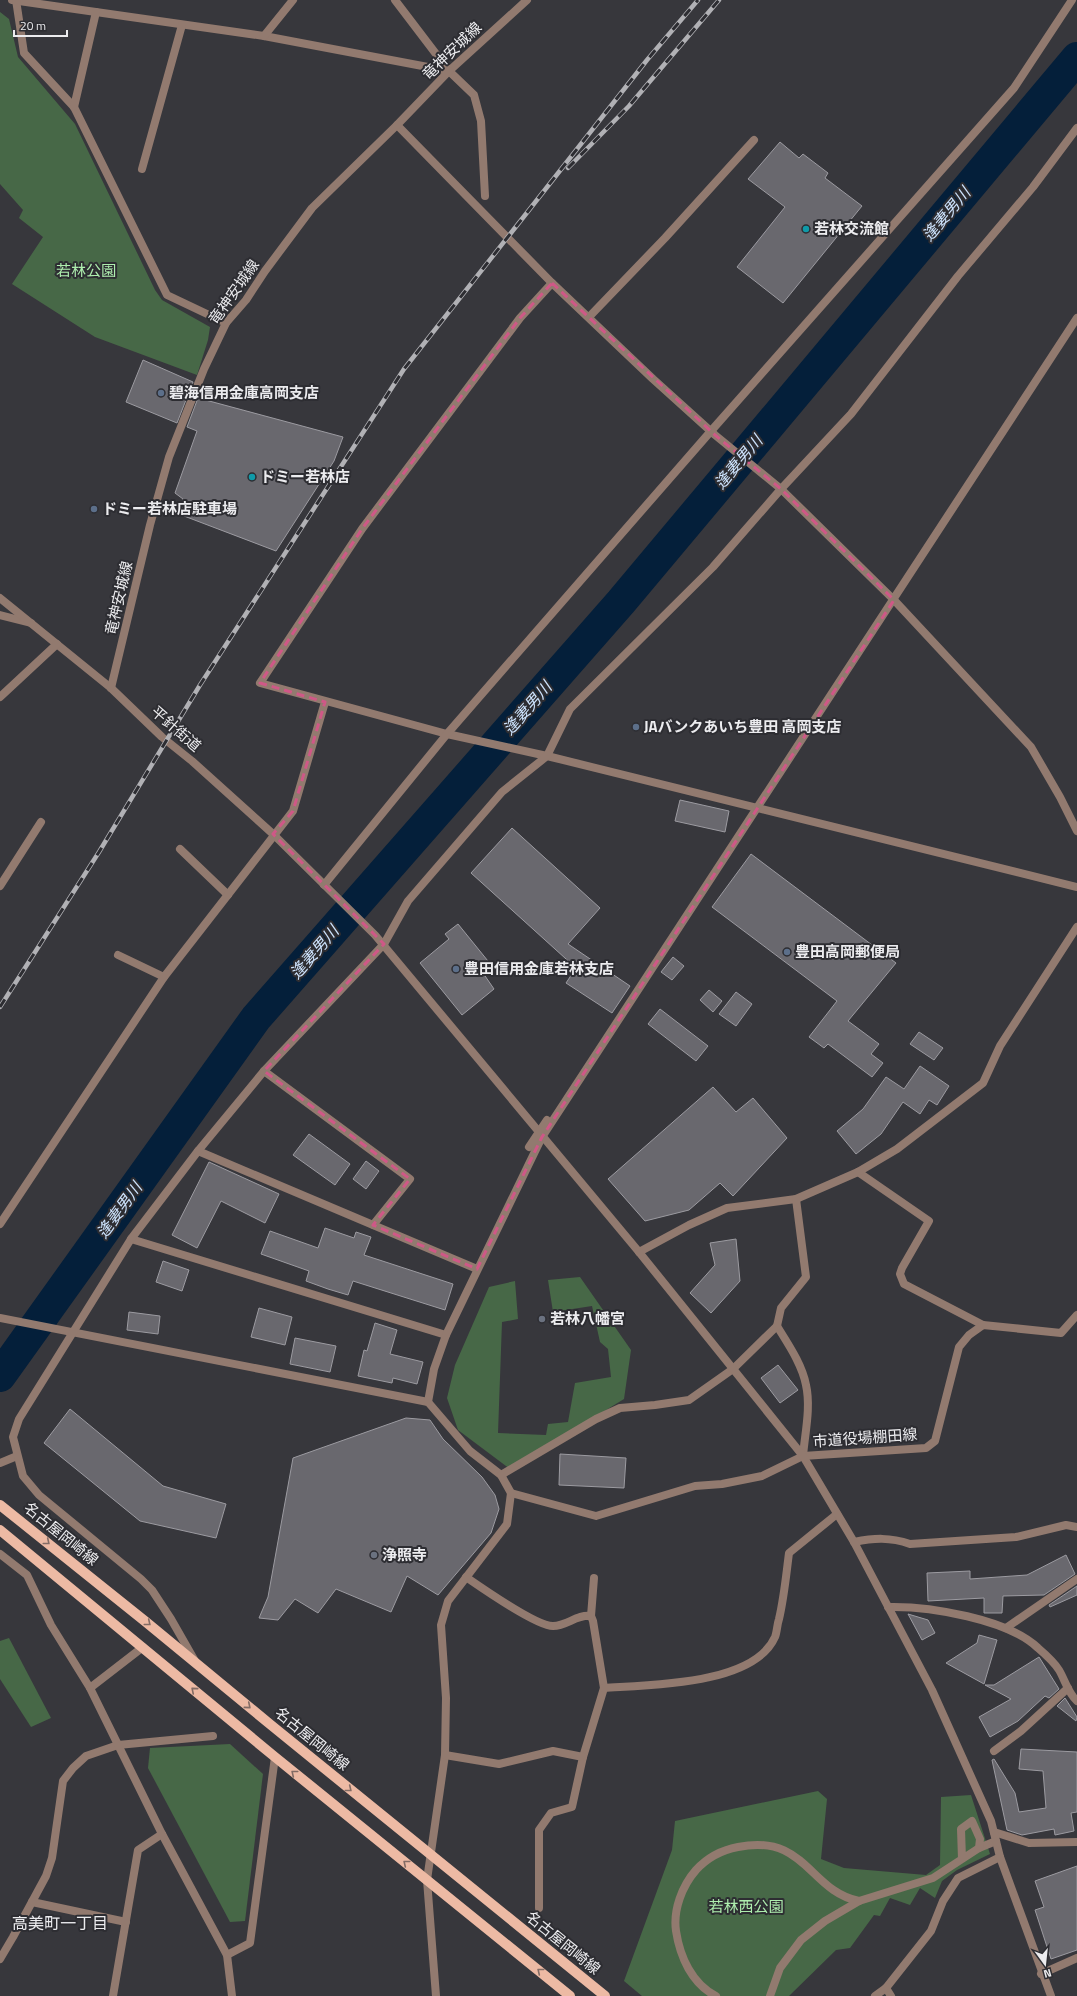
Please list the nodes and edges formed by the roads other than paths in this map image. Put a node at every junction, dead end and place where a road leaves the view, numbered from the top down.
1 (15, 0) edge
2 (293, 0) edge
3 (395, 0) edge
4 (527, 0) edge
5 (1072, 0) edge
6 (96, 12) junction
7 (182, 25) junction
8 (264, 36) junction
9 (449, 71) junction
10 (74, 107) junction
11 (398, 125) junction
12 (1077, 128) edge
13 (754, 140) dead end
14 (142, 169) dead end
15 (485, 196) dead end
16 (552, 283) junction
17 (589, 317) junction
18 (1077, 318) edge
19 (226, 323) junction
20 (713, 433) junction
21 (778, 487) junction
22 (0, 598) edge
23 (894, 600) junction
24 (0, 615) edge
25 (31, 623) junction
26 (57, 644) junction
27 (111, 688) junction
28 (0, 697) edge
29 (325, 702) junction
30 (447, 734) junction
31 (544, 756) junction
32 (757, 808) junction
33 (41, 822) dead end
34 (1077, 831) edge
35 (274, 834) junction
36 (180, 849) dead end
37 (0, 886) edge
38 (326, 886) junction
39 (1077, 887) edge
40 (228, 894) junction
41 (1077, 927) edge
42 (384, 944) junction
43 (118, 955) dead end
44 (164, 977) junction
45 (264, 1071) junction
46 (547, 1120) dead end
47 (542, 1137) junction
48 (529, 1147) dead end
49 (198, 1151) junction
50 (858, 1172) junction
51 (796, 1199) junction
52 (0, 1224) edge
53 (374, 1225) junction
54 (130, 1239) junction
55 (639, 1252) junction
56 (476, 1269) junction
57 (1077, 1314) edge
58 (0, 1318) edge
59 (983, 1325) junction
60 (777, 1326) junction
61 (72, 1332) junction
62 (446, 1335) junction
63 (733, 1369) junction
64 (428, 1402) junction
65 (17, 1456) junction
66 (803, 1456) junction
67 (0, 1463) edge
68 (501, 1475) junction
69 (511, 1493) junction
70 (0, 1505) edge
71 (837, 1514) junction
72 (1077, 1527) edge
73 (0, 1530) edge
74 (854, 1542) junction
75 (0, 1554) edge
76 (466, 1577) junction
77 (594, 1578) dead end
78 (1077, 1578) edge
79 (888, 1608) junction
80 (591, 1616) junction
81 (1006, 1628) junction
82 (143, 1647) junction
83 (196, 1663) junction
84 (90, 1688) junction
85 (604, 1688) junction
86 (1068, 1688) junction
87 (1077, 1701) edge
88 (213, 1736) dead end
89 (118, 1745) junction
90 (994, 1751) dead end
91 (445, 1755) junction
92 (275, 1757) junction
93 (584, 1757) junction
94 (162, 1834) junction
95 (995, 1836) junction
96 (1077, 1842) edge
97 (979, 1848) junction
98 (430, 1855) junction
99 (1000, 1857) junction
100 (962, 1859) junction
101 (427, 1880) junction
102 (859, 1901) junction
103 (32, 1902) junction
104 (539, 1908) dead end
105 (126, 1922) junction
106 (227, 1955) junction
107 (1077, 1958) edge
108 (0, 1959) edge
109 (1041, 1974) junction
110 (886, 1988) junction
111 (113, 1996) edge
112 (232, 1996) edge
113 (436, 1996) edge
114 (570, 1996) edge
115 (605, 1996) edge
116 (716, 1996) edge
117 (770, 1996) edge
118 (875, 1996) edge
119 (891, 1996) edge
120 (1051, 1996) edge

1 - 6 street
1 - 10 street
2 - 8 street
3 - 9 street
4 - 9 street, 竜神安城線
5 - 20 street
6 - 7 street
6 - 10 street
7 - 8 street
7 - 14 street
8 - 9 street
9 - 11 street, 竜神安城線
9 - 15 street
10 - 19 street
11 - 16 street
11 - 19 street, 竜神安城線
12 - 21 street
13 - 17 street
16 - 17 street
16 - 29 street
17 - 20 street
18 - 23 street
19 - 27 street, 竜神安城線
20 - 21 street
20 - 30 street
21 - 23 street
21 - 31 street
22 - 25 street, 平針街道
23 - 32 street
23 - 34 street
24 - 25 street
25 - 26 street, 平針街道
26 - 27 street, 平針街道
26 - 28 street
27 - 35 street, 平針街道
29 - 30 street
29 - 35 street
30 - 31 street
30 - 38 street
31 - 32 street
31 - 42 street
32 - 39 street
32 - 47 street
33 - 37 street
35 - 38 street, 平針街道
35 - 40 street
36 - 40 street
38 - 42 street, 平針街道
40 - 44 street
41 - 50 street
42 - 45 street
42 - 47 street, 平針街道
43 - 44 street
44 - 52 street
45 - 49 street
45 - 53 street
46 - 48 street, bridge
47 - 55 street, 平針街道
47 - 56 street
49 - 53 street
49 - 54 street
50 - 51 street
50 - 59 street
51 - 55 street
51 - 60 street
53 - 56 street
54 - 61 street
54 - 62 street
55 - 63 street, 平針街道
56 - 62 street
57 - 59 street
58 - 61 street
59 - 66 street, 市道役場棚田線
60 - 63 street
60 - 66 street
61 - 64 street
61 - 65 street
62 - 64 street
63 - 66 street, 平針街道
63 - 68 street
64 - 68 street
65 - 67 street
65 - 83 street
66 - 69 street
66 - 71 street, 平針街道
68 - 69 street
69 - 76 street
70 -> 83 main road, 名古屋岡崎線
71 - 74 street, 平針街道
71 - 85 street
72 - 74 street
73 - 82 main road
74 - 79 street, 平針街道
75 - 84 street
76 - 80 street
76 - 91 street
77 - 80 street
78 - 81 street
79 - 81 street
79 - 95 street, 平針街道
80 - 85 street
81 - 86 street
82 - 84 street
92 -> 82 main road
83 -> 98 main road, 名古屋岡崎線
84 - 89 street
85 - 93 street
86 - 87 street
86 - 90 street
88 - 89 street
89 - 94 street
89 - 103 street
91 - 93 street
91 - 98 street
101 -> 92 main road
92 - 106 street
93 - 104 street
94 - 105 street
94 - 106 street
95 - 96 street
95 - 97 street
95 - 99 street, 平針街道
97 - 100 street
97 - 100 street
98 - 101 street
98 - 115 main road, 名古屋岡崎線
99 - 109 street, 平針街道
99 - 110 street
100 - 102 street
101 - 113 street
114 -> 101 main road
102 - 116 street
102 - 117 street
103 - 105 street
103 - 108 street
105 - 111 street
106 - 112 street
107 - 109 street
109 - 120 street, 平針街道
110 - 118 street
110 - 119 street

